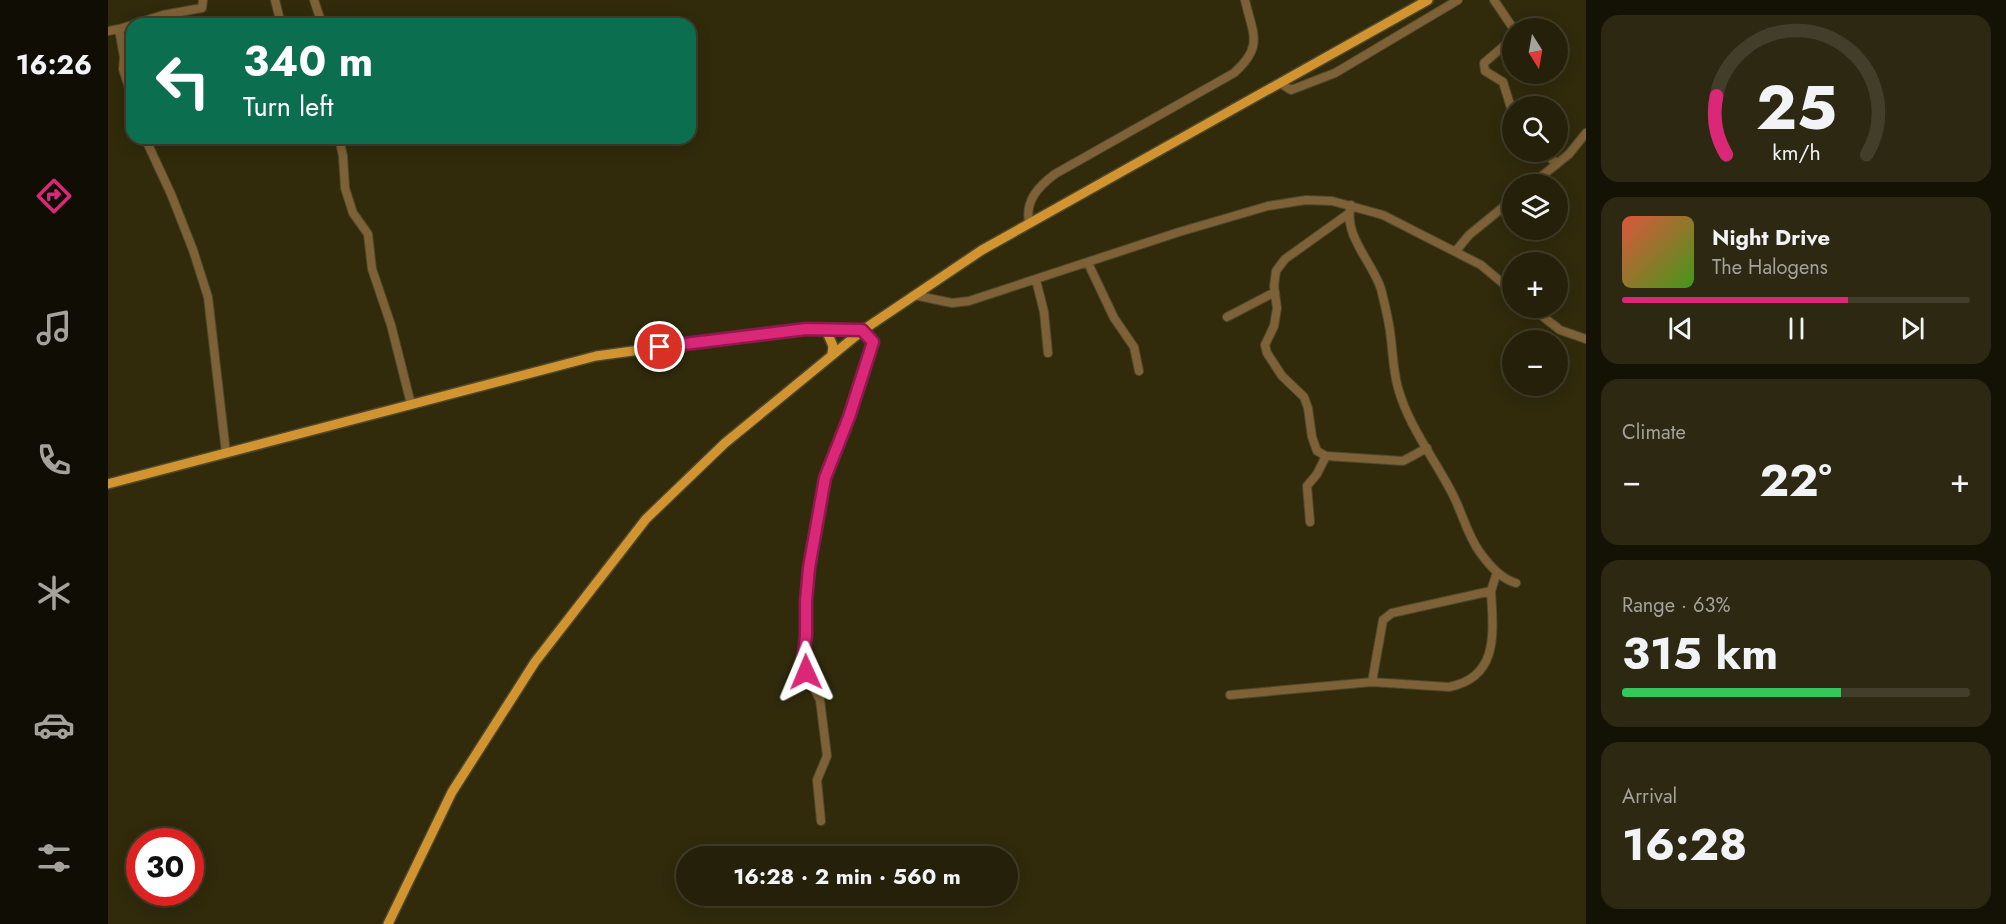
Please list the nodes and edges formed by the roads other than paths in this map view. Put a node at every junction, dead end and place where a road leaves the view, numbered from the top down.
1 (202, 0) edge
2 (275, 0) edge
3 (314, 0) edge
4 (1245, 0) edge
5 (1428, 0) edge
6 (1458, 0) edge
7 (1494, 0) edge
8 (153, 18) edge
9 (279, 18) edge
10 (320, 18) edge
11 (1506, 18) edge
12 (126, 26) edge
13 (119, 29) junction
14 (108, 31) edge
15 (1502, 48) edge
16 (126, 78) edge
17 (1502, 81) edge
18 (1280, 82) junction
19 (1586, 133) edge
20 (148, 144) edge
21 (340, 144) edge
22 (1554, 162) edge
23 (1557, 165) junction
24 (1545, 174) edge
25 (1351, 205) junction
26 (1502, 208) edge
27 (1348, 214) junction
28 (1029, 222) junction
29 (1455, 252) junction
30 (1088, 263) junction
31 (1036, 280) junction
32 (1502, 283) edge
33 (1275, 292) junction
34 (914, 295) junction
35 (1227, 317) dead end
36 (1545, 318) edge
37 (825, 330) junction
38 (862, 330) junction
39 (1586, 339) edge
40 (1048, 353) dead end
41 (831, 354) junction
42 (1139, 371) dead end
43 (411, 404) junction
44 (1427, 448) junction
45 (226, 453) junction
46 (1326, 456) junction
47 (108, 484) edge
48 (1310, 522) dead end
49 (1497, 572) junction
50 (1516, 583) dead end
51 (1491, 591) junction
52 (1372, 682) junction
53 (1230, 695) dead end
54 (822, 821) dead end
55 (388, 924) edge

1 - 8 street
2 - 9 street
3 - 10 street
4 - 28 street
5 - 18 main road
6 - 18 street
7 - 11 street
12 - 13 street
13 - 14 street
13 - 16 street
15 - 17 street
18 - 28 main road
19 - 23 street
20 - 45 street
21 - 43 street
22 - 23 street
23 - 24 street
25 - 27 street
25 - 29 street
25 - 30 street
26 - 29 street
27 - 33 street
27 - 44 street
28 - 34 main road
29 - 32 street
30 - 31 street
30 - 42 street
31 - 34 street
31 - 40 street
33 - 35 street
33 - 46 street
34 - 38 main road
36 - 39 street
37 - 38 main road
37 - 41 main road
37 - 43 main road
38 - 41 main road
38 - 54 street
41 - 55 main road
43 - 45 main road
44 - 46 street
44 - 49 street
45 - 47 main road
46 - 48 street
49 - 50 street
49 - 51 street
51 - 52 street
51 - 52 street
52 - 53 street

